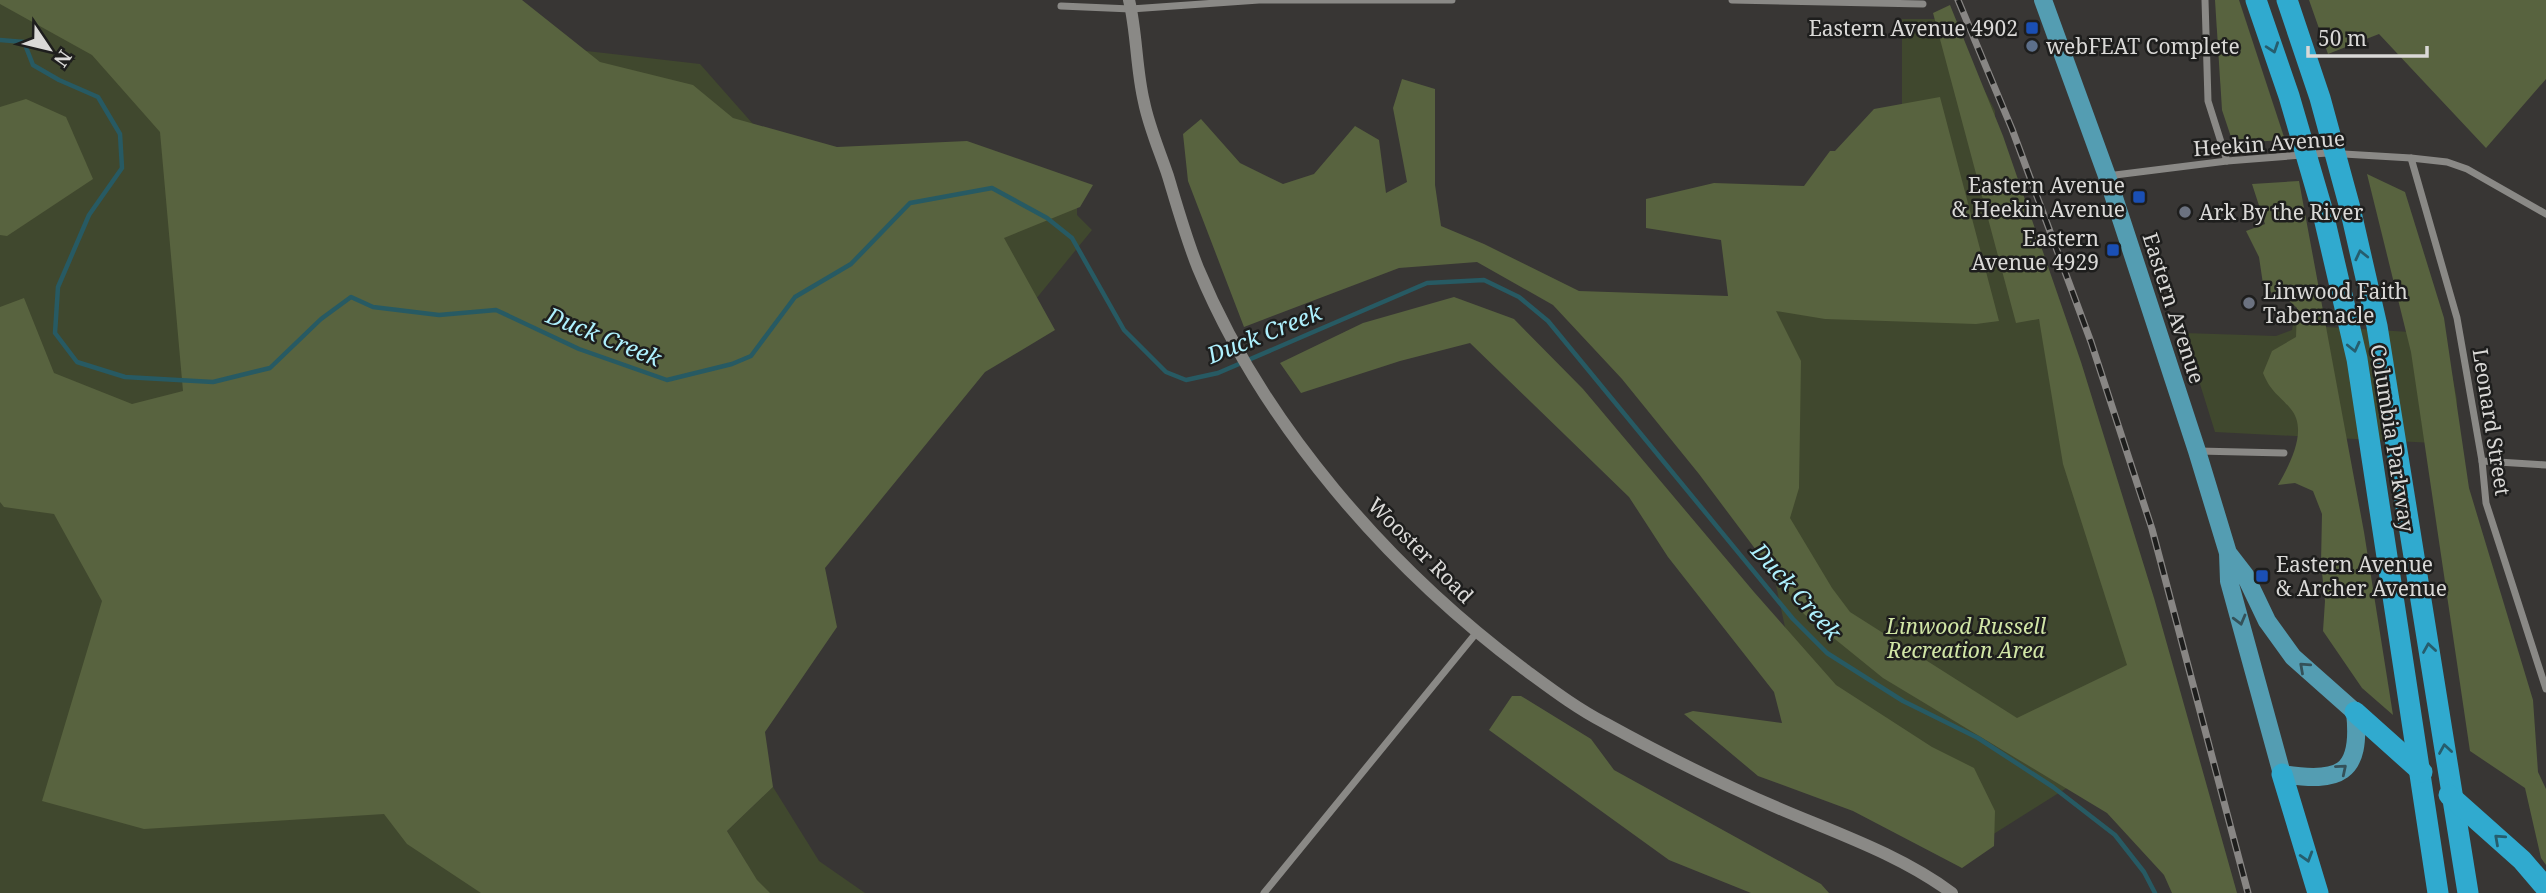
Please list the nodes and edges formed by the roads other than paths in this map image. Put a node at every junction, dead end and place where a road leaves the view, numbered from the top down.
1 (1259, 0) edge
2 (1452, 0) edge
3 (1732, 0) edge
4 (2043, 0) edge
5 (2204, 0) edge
6 (2256, 0) edge
7 (2287, 0) edge
8 (1923, 4) dead end
9 (1130, 5) edge
10 (1061, 6) dead end
11 (2411, 158) junction
12 (2227, 161) junction
13 (2107, 176) junction
14 (2546, 214) edge
15 (2197, 451) junction
16 (2284, 453) dead end
17 (2482, 461) junction
18 (2546, 465) edge
19 (2228, 553) junction
20 (1476, 632) junction
21 (2546, 689) edge
22 (2356, 712) junction
23 (2282, 774) junction
24 (2546, 888) edge
25 (1264, 893) edge
26 (1952, 893) edge
27 (2318, 893) edge
28 (2438, 893) edge
29 (2468, 893) edge

1 - 2 street
1 - 9 street
3 - 8 street
4 - 13 main road, Eastern Avenue
5 - 12 street
6 -> 28 highway, Columbia Parkway
29 -> 7 highway, Columbia Parkway
9 - 10 street
9 - 20 street, Wooster Road
11 - 12 street, Heekin Avenue
11 - 14 street, Heekin Avenue
11 - 17 street, Leonard Street
12 - 13 street, Heekin Avenue
13 - 15 main road, Eastern Avenue
15 - 16 street
15 - 19 main road, Eastern Avenue
17 - 18 street
17 - 21 street, Leonard Street
22 -> 19 main road
19 -> 23 main road
20 - 25 street
20 - 26 street, Wooster Road
23 -> 22 main road
24 -> 22 highway
23 -> 27 highway

